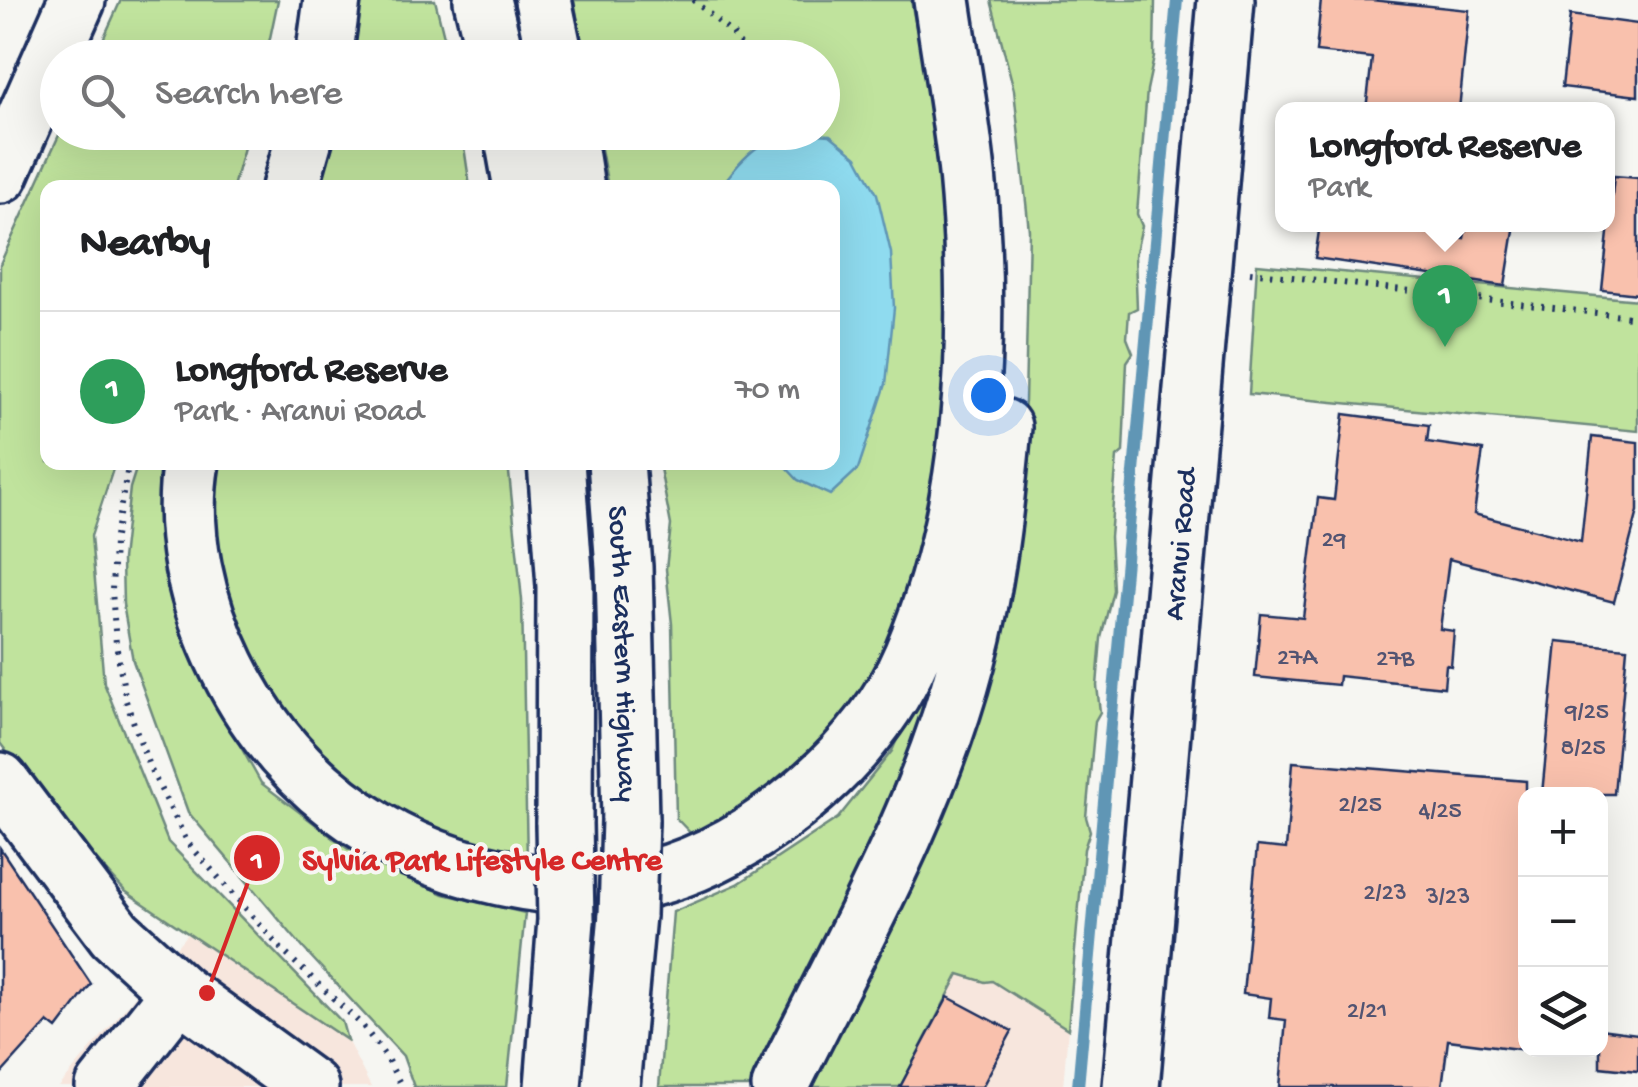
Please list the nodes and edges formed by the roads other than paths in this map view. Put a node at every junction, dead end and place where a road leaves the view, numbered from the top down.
1 (78, 0) edge
2 (332, 0) edge
3 (482, 0) edge
4 (543, 0) edge
5 (942, 0) edge
6 (956, 0) edge
7 (1226, 0) edge
8 (60, 40) edge
9 (326, 40) edge
10 (492, 40) edge
11 (551, 40) edge
12 (40, 85) edge
13 (301, 150) edge
14 (515, 150) edge
15 (570, 150) edge
16 (0, 175) edge
17 (292, 180) edge
18 (521, 180) edge
19 (575, 180) edge
20 (190, 470) edge
21 (557, 470) edge
22 (617, 470) edge
23 (0, 780) edge
24 (180, 992) junction
25 (104, 1087) edge
26 (310, 1087) edge
27 (553, 1087) edge
28 (611, 1087) edge
29 (780, 1087) edge
30 (1131, 1087) edge

1 - 8 main road
2 - 9 main road
3 - 10 main road
4 - 11 main road
5 - 20 main road
6 - 29 main road
7 - 30 main road, Aranui Road
12 - 16 main road
13 - 17 main road
14 - 18 main road
15 - 19 main road
21 - 27 main road, South Eastern Highway, bridge
22 - 28 main road, South Eastern Highway, bridge
23 - 24 main road
24 - 25 main road
24 - 26 main road

